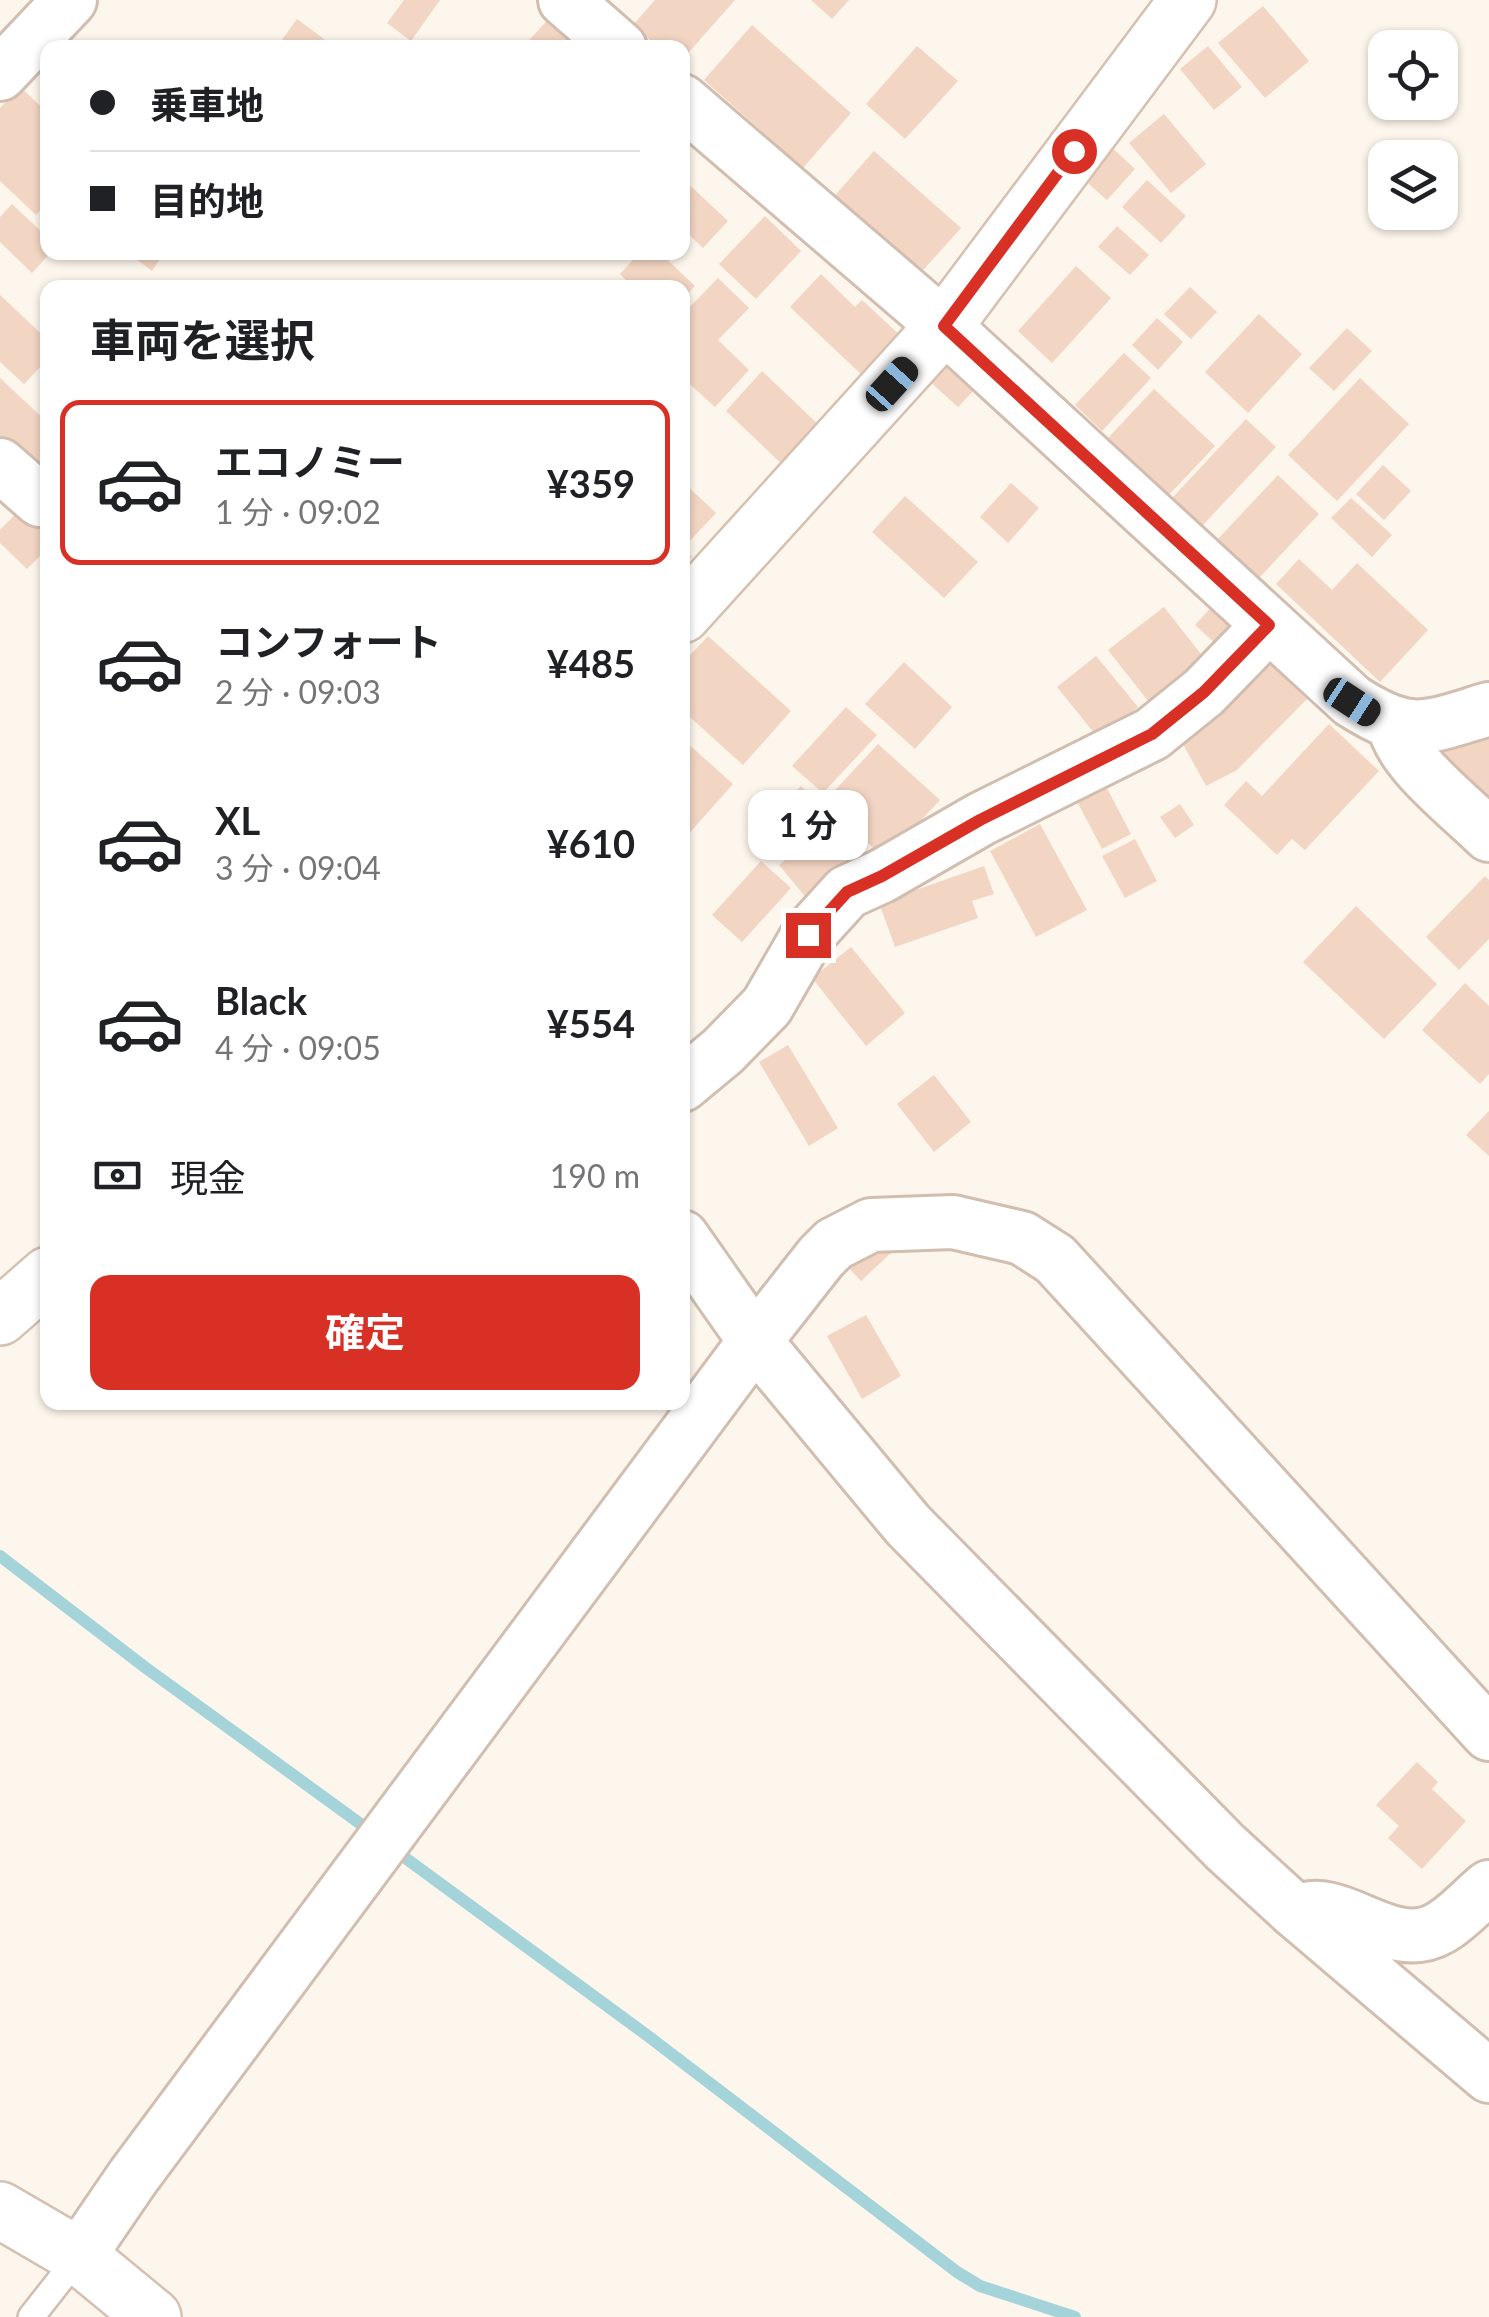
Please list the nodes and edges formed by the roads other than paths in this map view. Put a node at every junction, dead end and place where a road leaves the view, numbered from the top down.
1 (70, 0) edge
2 (565, 0) edge
3 (1188, 0) edge
4 (611, 40) edge
5 (0, 74) edge
6 (690, 109) edge
7 (944, 326) junction
8 (0, 465) edge
9 (40, 500) dead end
10 (690, 606) edge
11 (1269, 625) junction
12 (1489, 710) edge
13 (1394, 724) junction
14 (1489, 835) edge
15 (690, 1079) edge
16 (690, 1248) edge
17 (40, 1282) edge
18 (0, 1318) edge
19 (755, 1341) junction
20 (1489, 1734) edge
21 (1489, 1887) edge
22 (1296, 1912) junction
23 (1489, 2076) edge
24 (0, 2210) edge
25 (80, 2256) junction
26 (32, 2317) edge
27 (153, 2317) edge

1 - 5 street
2 - 4 street
3 - 7 street
6 - 7 street
7 - 10 street
7 - 11 street
8 - 9 street
11 - 13 street
11 - 15 street
12 - 13 street
13 - 14 street
16 - 19 street
17 - 18 street
19 - 20 street
19 - 22 street
19 - 25 street
21 - 22 street
22 - 23 street
24 - 25 street
25 - 26 lane
25 - 27 street

